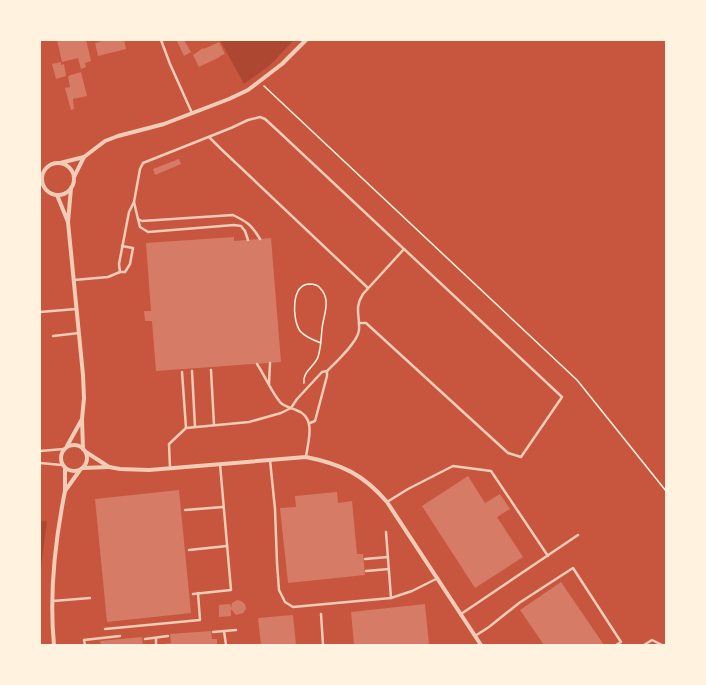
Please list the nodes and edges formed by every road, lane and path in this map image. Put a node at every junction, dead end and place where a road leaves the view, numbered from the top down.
1 (161, 40) edge
2 (306, 40) edge
3 (260, 82) junction
4 (193, 114) junction
5 (209, 137) junction
6 (84, 157) junction
7 (60, 163) junction
8 (46, 168) junction
9 (40, 169) edge
10 (74, 177) junction
11 (42, 186) edge
12 (71, 188) junction
13 (57, 195) junction
14 (134, 202) junction
15 (138, 219) junction
16 (245, 221) junction
17 (68, 222) junction
18 (241, 226) junction
19 (260, 239) dead end
20 (248, 240) dead end
21 (122, 246) junction
22 (404, 249) junction
23 (120, 272) junction
24 (74, 280) junction
25 (368, 288) junction
26 (76, 309) junction
27 (40, 312) edge
28 (359, 323) junction
29 (79, 333) junction
30 (53, 336) dead end
31 (321, 343) junction
32 (270, 363) dead end
33 (257, 364) dead end
34 (211, 370) dead end
35 (192, 371) dead end
36 (327, 371) junction
37 (182, 372) dead end
38 (270, 384) junction
39 (309, 387) junction
40 (291, 408) junction
41 (82, 419) junction
42 (310, 424) junction
43 (214, 426) junction
44 (195, 427) junction
45 (186, 428) junction
46 (65, 448) junction
47 (40, 451) edge
48 (84, 451) junction
49 (306, 457) junction
50 (270, 459) junction
51 (40, 463) edge
52 (220, 464) junction
53 (64, 467) junction
54 (109, 467) junction
55 (170, 468) junction
56 (82, 469) junction
57 (65, 491) junction
58 (666, 491) edge
59 (387, 502) junction
60 (224, 507) junction
61 (185, 510) dead end
62 (386, 532) dead end
63 (578, 535) dead end
64 (227, 546) junction
65 (189, 550) dead end
66 (548, 556) junction
67 (388, 557) junction
68 (365, 559) dead end
69 (389, 569) junction
70 (366, 571) dead end
71 (438, 578) junction
72 (198, 593) junction
73 (193, 594) dead end
74 (90, 598) dead end
75 (391, 598) junction
76 (52, 601) junction
77 (321, 614) dead end
78 (461, 614) junction
79 (105, 629) dead end
80 (236, 630) dead end
81 (224, 631) junction
82 (214, 632) dead end
83 (120, 636) dead end
84 (168, 636) dead end
85 (475, 636) junction
86 (156, 638) junction
87 (145, 639) dead end
88 (54, 645) edge
89 (85, 645) edge
90 (156, 645) edge
91 (226, 645) edge
92 (323, 645) edge
93 (481, 645) edge
94 (616, 645) edge
95 (644, 645) edge
96 (662, 645) edge

1 - 4 lane
2 - 3 street
3 - 4 street
3 - 58 path
4 - 6 street
5 - 14 lane
5 - 22 lane
5 - 25 lane
6 - 7 street
6 - 10 street
7 - 8 street
7 - 10 street
8 - 9 street
8 - 11 street
10 - 12 street
11 - 13 street
12 - 13 street
12 - 17 street
13 - 17 street
14 - 15 lane
14 - 21 lane
15 - 16 lane
15 - 18 lane
16 - 18 lane
16 - 19 lane
17 - 24 street
18 - 20 lane
21 - 23 lane
21 - 23 lane
22 - 25 lane
22 - 28 lane
23 - 24 lane
24 - 26 street
25 - 28 lane
26 - 27 lane
26 - 29 street
28 - 36 lane
29 - 30 lane
29 - 41 street
31 - 31 path
31 - 39 path
32 - 38 lane
33 - 38 lane
34 - 43 lane
35 - 44 lane
36 - 39 lane
36 - 42 lane
37 - 45 lane
38 - 40 lane
39 - 40 lane
40 - 42 lane
40 - 43 lane
41 - 46 street
41 - 48 street
42 - 49 lane
43 - 44 lane
44 - 45 lane
45 - 55 lane
46 - 47 lane
46 - 48 street
46 - 53 street
48 - 54 street
48 - 56 street
49 - 50 street
49 - 59 street
50 - 52 street
50 - 75 lane
51 - 53 lane
52 - 55 street
52 - 60 lane
53 - 56 street
53 - 57 street
54 - 55 street
54 - 56 street
56 - 57 street
57 - 76 street
59 - 66 lane
59 - 71 street
60 - 61 lane
60 - 64 lane
62 - 67 lane
63 - 66 lane
64 - 65 lane
64 - 72 lane
66 - 78 lane
67 - 68 lane
67 - 69 lane
69 - 70 lane
69 - 75 lane
71 - 75 lane
71 - 78 street
72 - 73 lane
72 - 79 lane
74 - 76 lane
76 - 88 street
77 - 92 lane
78 - 85 street
80 - 81 lane
81 - 82 lane
81 - 91 lane
83 - 89 lane
84 - 86 lane
85 - 93 street
85 - 94 lane
86 - 87 lane
86 - 90 lane
95 - 96 lane

